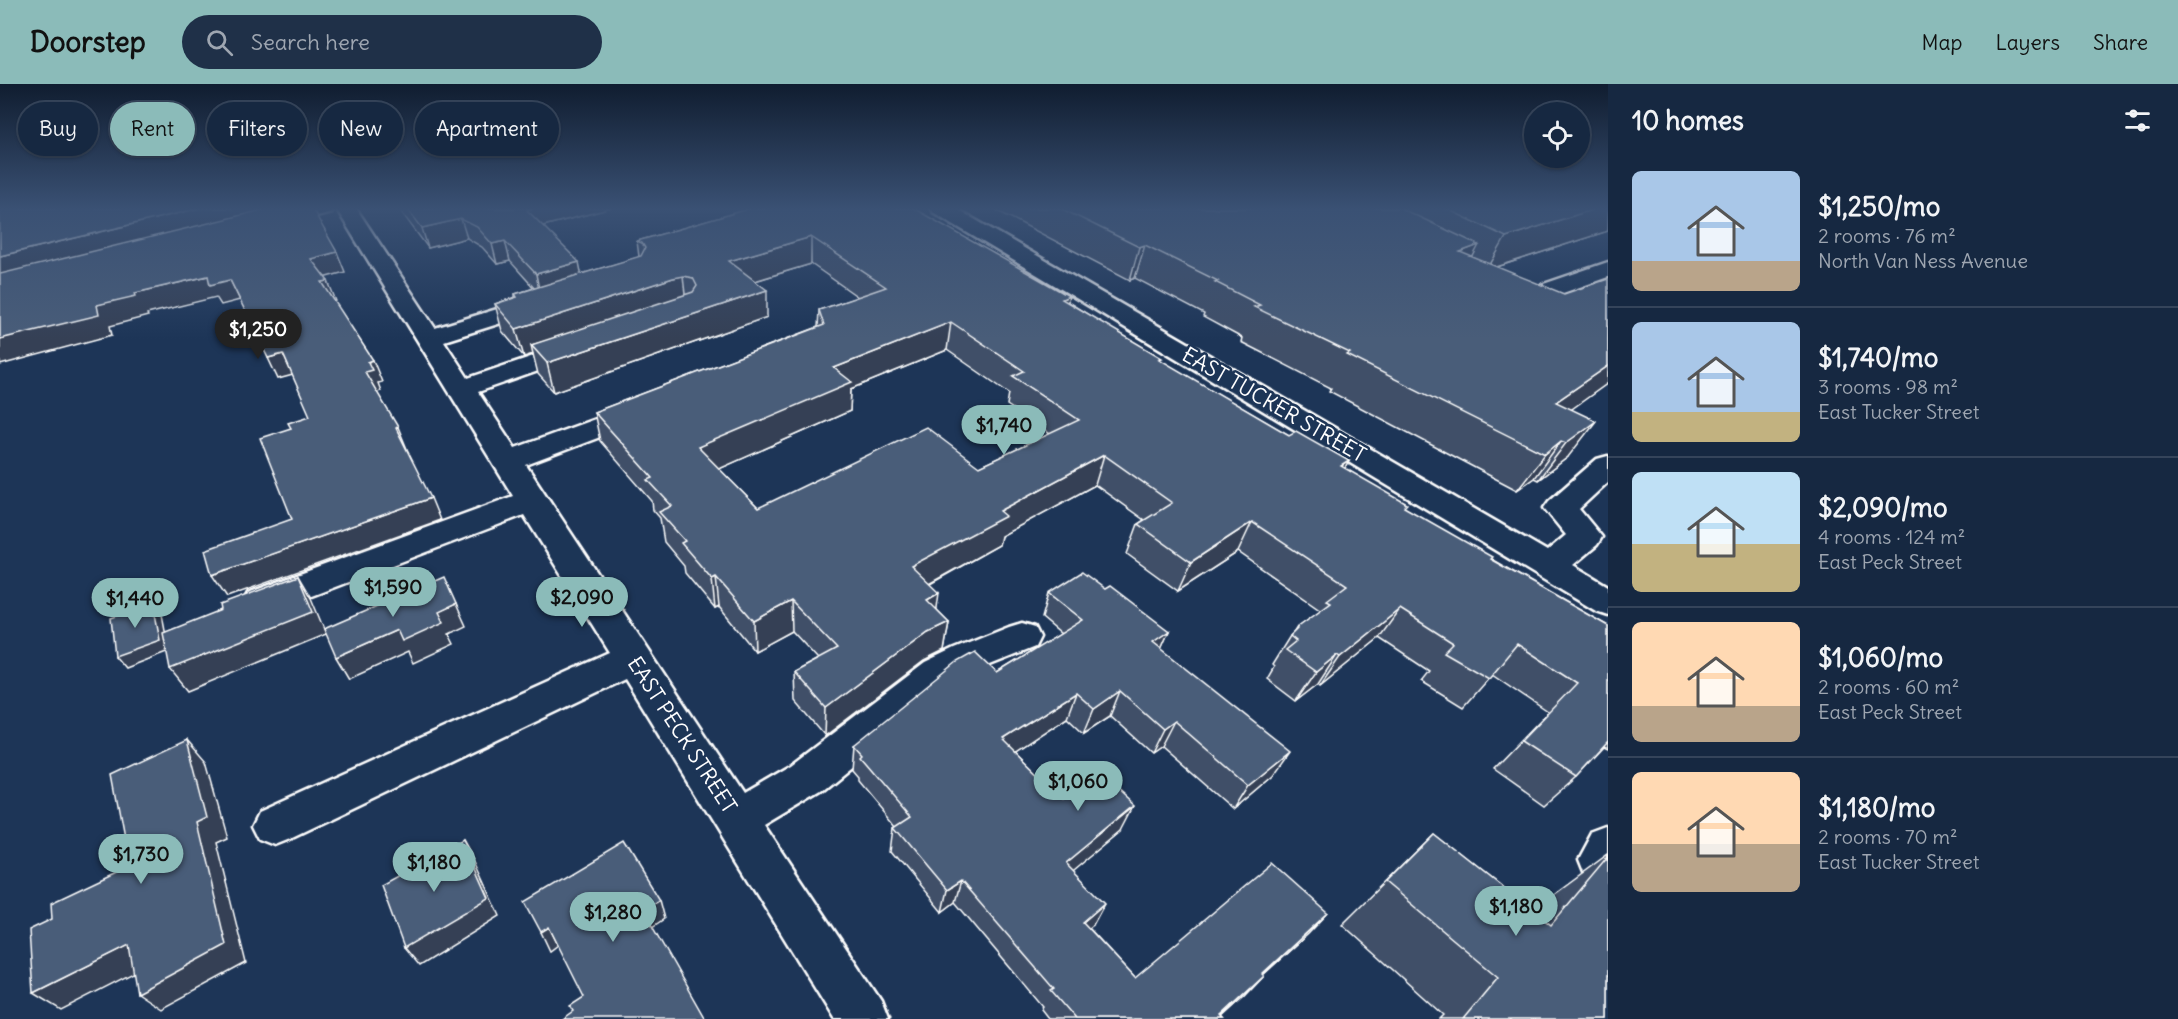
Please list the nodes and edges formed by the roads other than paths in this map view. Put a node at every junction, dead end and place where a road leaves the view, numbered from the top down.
1 (374, 252) edge
2 (1014, 252) edge
3 (1608, 269) edge
4 (1494, 284) edge
5 (565, 296) edge
6 (428, 338) junction
7 (599, 342) edge
8 (461, 389) junction
9 (662, 404) edge
10 (507, 462) junction
11 (1608, 466) edge
12 (532, 500) junction
13 (1549, 567) junction
14 (1607, 600) edge
15 (228, 614) edge
16 (1022, 637) dead end
17 (633, 659) junction
18 (736, 819) junction
19 (275, 825) dead end
20 (863, 1019) edge

1 - 6 street, EAST PECK STREET
2 - 13 street, EAST TUCKER STREET
3 - 4 street
5 - 6 street
6 - 8 street, EAST PECK STREET
7 - 8 street
8 - 10 street, EAST PECK STREET
9 - 10 street
10 - 12 street, EAST PECK STREET
11 - 13 street
12 - 15 street
12 - 17 street, EAST PECK STREET
13 - 14 street, EAST TUCKER STREET
16 - 18 street
17 - 18 street, EAST PECK STREET
17 - 19 street
18 - 20 street, EAST PECK STREET

